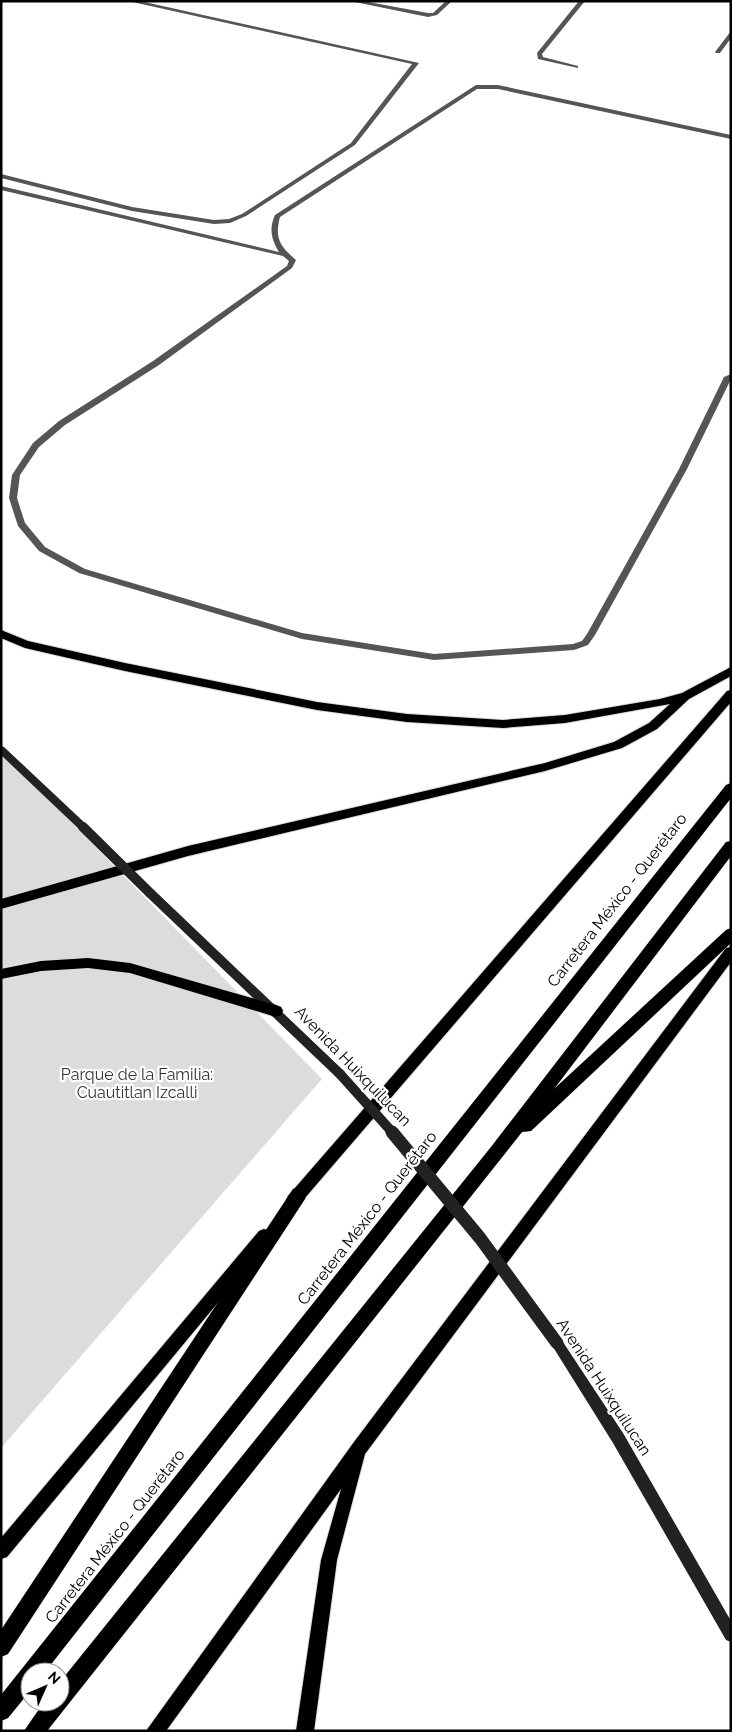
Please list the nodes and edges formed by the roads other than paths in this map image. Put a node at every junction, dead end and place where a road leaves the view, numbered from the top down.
1 (131, 1) edge
2 (353, 1) edge
3 (449, 1) edge
4 (582, 1) edge
5 (731, 33) edge
6 (718, 52) dead end
7 (576, 67) dead end
8 (731, 137) edge
9 (1, 176) edge
10 (1, 188) edge
11 (285, 255) junction
12 (731, 376) edge
13 (1, 634) edge
14 (731, 671) edge
15 (731, 694) edge
16 (686, 696) junction
17 (1, 749) edge
18 (731, 788) edge
19 (731, 846) edge
20 (1, 904) edge
21 (731, 934) edge
22 (731, 952) edge
23 (1, 974) edge
24 (276, 1011) junction
25 (497, 1152) junction
26 (299, 1194) junction
27 (360, 1448) junction
28 (1, 1551) edge
29 (731, 1636) edge
30 (1, 1647) edge
31 (40, 1662) edge
32 (70, 1686) edge
33 (20, 1687) edge
34 (1, 1711) edge
35 (49, 1712) edge
36 (34, 1731) edge
37 (155, 1731) edge
38 (305, 1731) edge

1 - 9 lane
2 - 3 lane
4 - 7 lane
5 - 6 lane
8 - 11 lane
10 - 11 lane
11 - 12 lane
13 - 16 main road
14 - 16 main road
15 - 26 main road
16 - 20 main road
17 - 24 main road, Avenida Huixquilucan, bridge
18 - 31 highway, Carretera México - Querétaro
19 - 25 highway
21 - 25 highway
22 - 27 main road
23 - 24 main road
24 - 29 main road, Avenida Huixquilucan, bridge
25 - 32 highway
26 - 28 main road
26 - 30 highway
27 - 37 main road
27 - 38 main road
33 - 34 highway
35 - 36 highway

